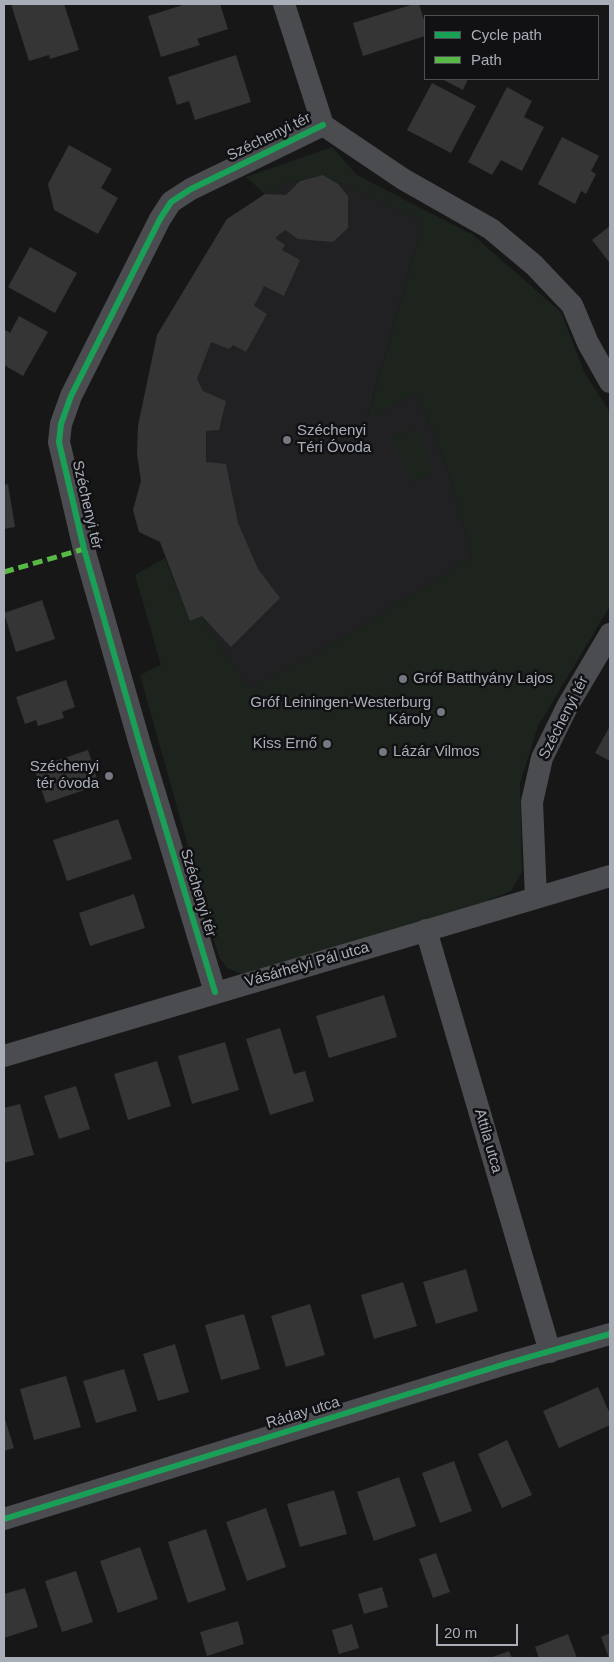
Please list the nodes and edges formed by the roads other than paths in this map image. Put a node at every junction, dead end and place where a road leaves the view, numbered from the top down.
1 (284, 4) edge
2 (323, 125) junction
3 (610, 382) edge
4 (610, 634) edge
5 (610, 876) edge
6 (536, 898) junction
7 (426, 930) junction
8 (215, 992) junction
9 (4, 1056) edge
10 (610, 1334) edge
11 (550, 1352) junction
12 (4, 1519) edge

1 - 2 street
2 - 3 street, Széchenyi tér
2 - 8 street, Széchenyi tér
4 - 6 street, Széchenyi tér
5 - 6 street, Vásárhelyi Pál utca
6 - 7 street, Vásárhelyi Pál utca
7 - 8 street, Vásárhelyi Pál utca
7 - 11 street, Attila utca
8 - 9 street, Vásárhelyi Pál utca
10 - 11 street, Ráday utca
11 - 12 street, Ráday utca

